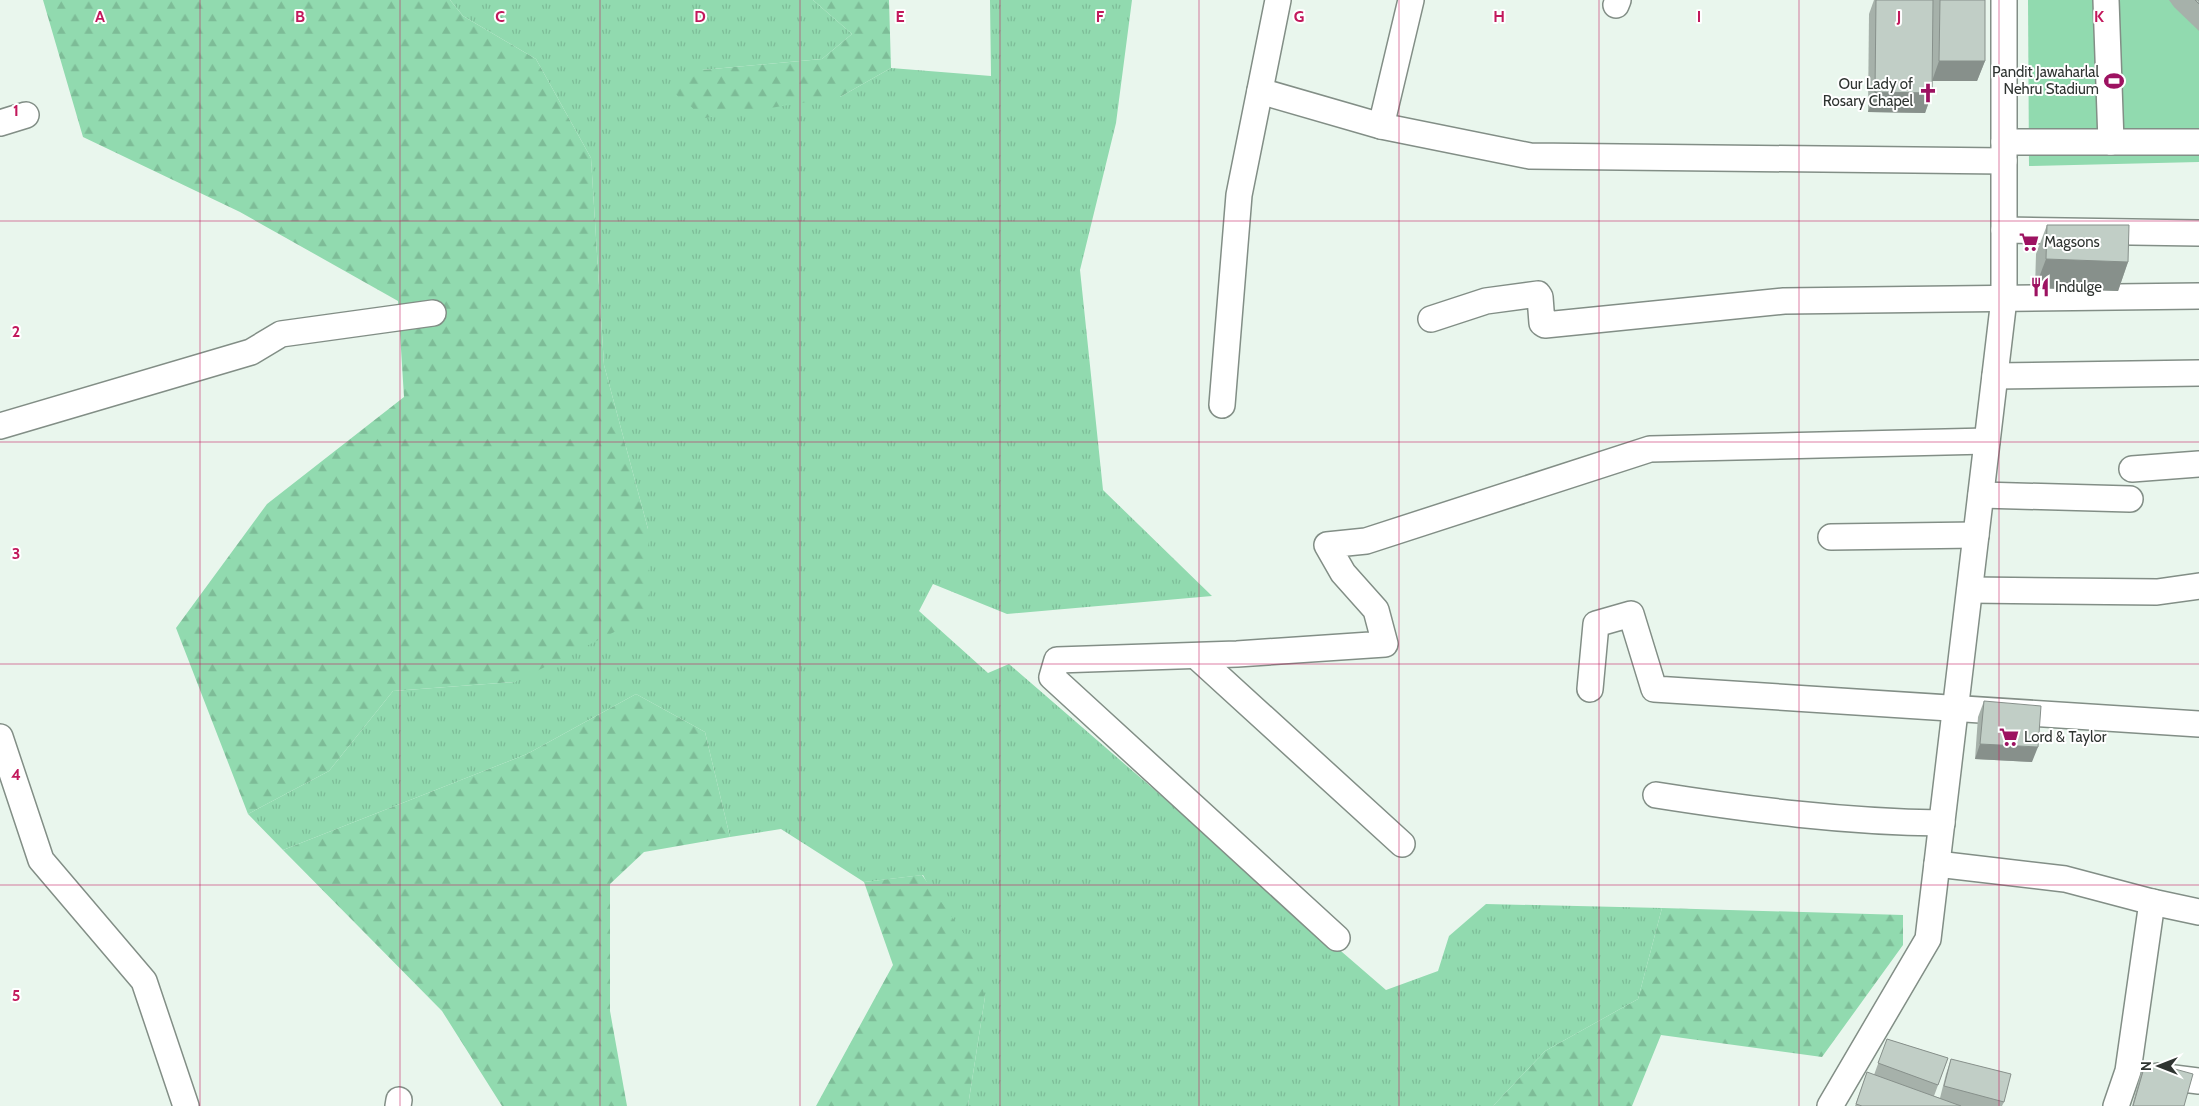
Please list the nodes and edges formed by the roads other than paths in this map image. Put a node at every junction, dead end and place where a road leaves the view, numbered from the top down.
1 (1278, 0) edge
2 (1411, 0) edge
3 (2004, 0) edge
4 (2106, 0) edge
5 (1260, 91) junction
6 (26, 115) dead end
7 (0, 123) edge
8 (1380, 126) junction
9 (2111, 142) junction
10 (2199, 142) edge
11 (2004, 151) junction
12 (2004, 230) junction
13 (2199, 233) edge
14 (2199, 296) edge
15 (2004, 299) junction
16 (432, 313) dead end
17 (1431, 319) dead end
18 (2199, 373) edge
19 (1995, 376) junction
20 (1222, 405) dead end
21 (0, 426) edge
22 (1987, 441) junction
23 (2199, 464) edge
24 (2132, 469) dead end
25 (1981, 495) junction
26 (2130, 500) dead end
27 (1976, 535) junction
28 (1831, 536) dead end
29 (2199, 586) edge
30 (1970, 590) junction
31 (1196, 656) junction
32 (1590, 689) dead end
33 (1955, 708) junction
34 (2199, 724) edge
35 (0, 737) edge
36 (1656, 795) dead end
37 (1942, 822) junction
38 (1402, 844) dead end
39 (1937, 864) junction
40 (2152, 902) junction
41 (2199, 912) edge
42 (1337, 938) dead end
43 (2128, 1071) junction
44 (2199, 1081) edge
45 (182, 1106) edge
46 (1830, 1106) edge
47 (2116, 1106) edge

1 - 5 street
2 - 8 street
3 - 11 street
4 - 9 street
5 - 8 street
5 - 20 street
6 - 7 street
8 - 11 street
9 - 10 street
9 - 11 street
11 - 12 street
12 - 13 street
12 - 15 street
14 - 15 street
15 - 17 street
15 - 19 street
16 - 21 street
18 - 19 street
19 - 22 street
22 - 25 street
22 - 31 street
23 - 24 street
25 - 26 street
25 - 27 street
27 - 28 street
27 - 30 street
29 - 30 street
30 - 33 street
31 - 38 street
31 - 42 street
32 - 33 street
33 - 34 street
33 - 37 street
35 - 45 street
36 - 37 street
37 - 39 street
39 - 40 street
39 - 46 street
40 - 41 street
40 - 43 street
43 - 44 street
43 - 47 street

